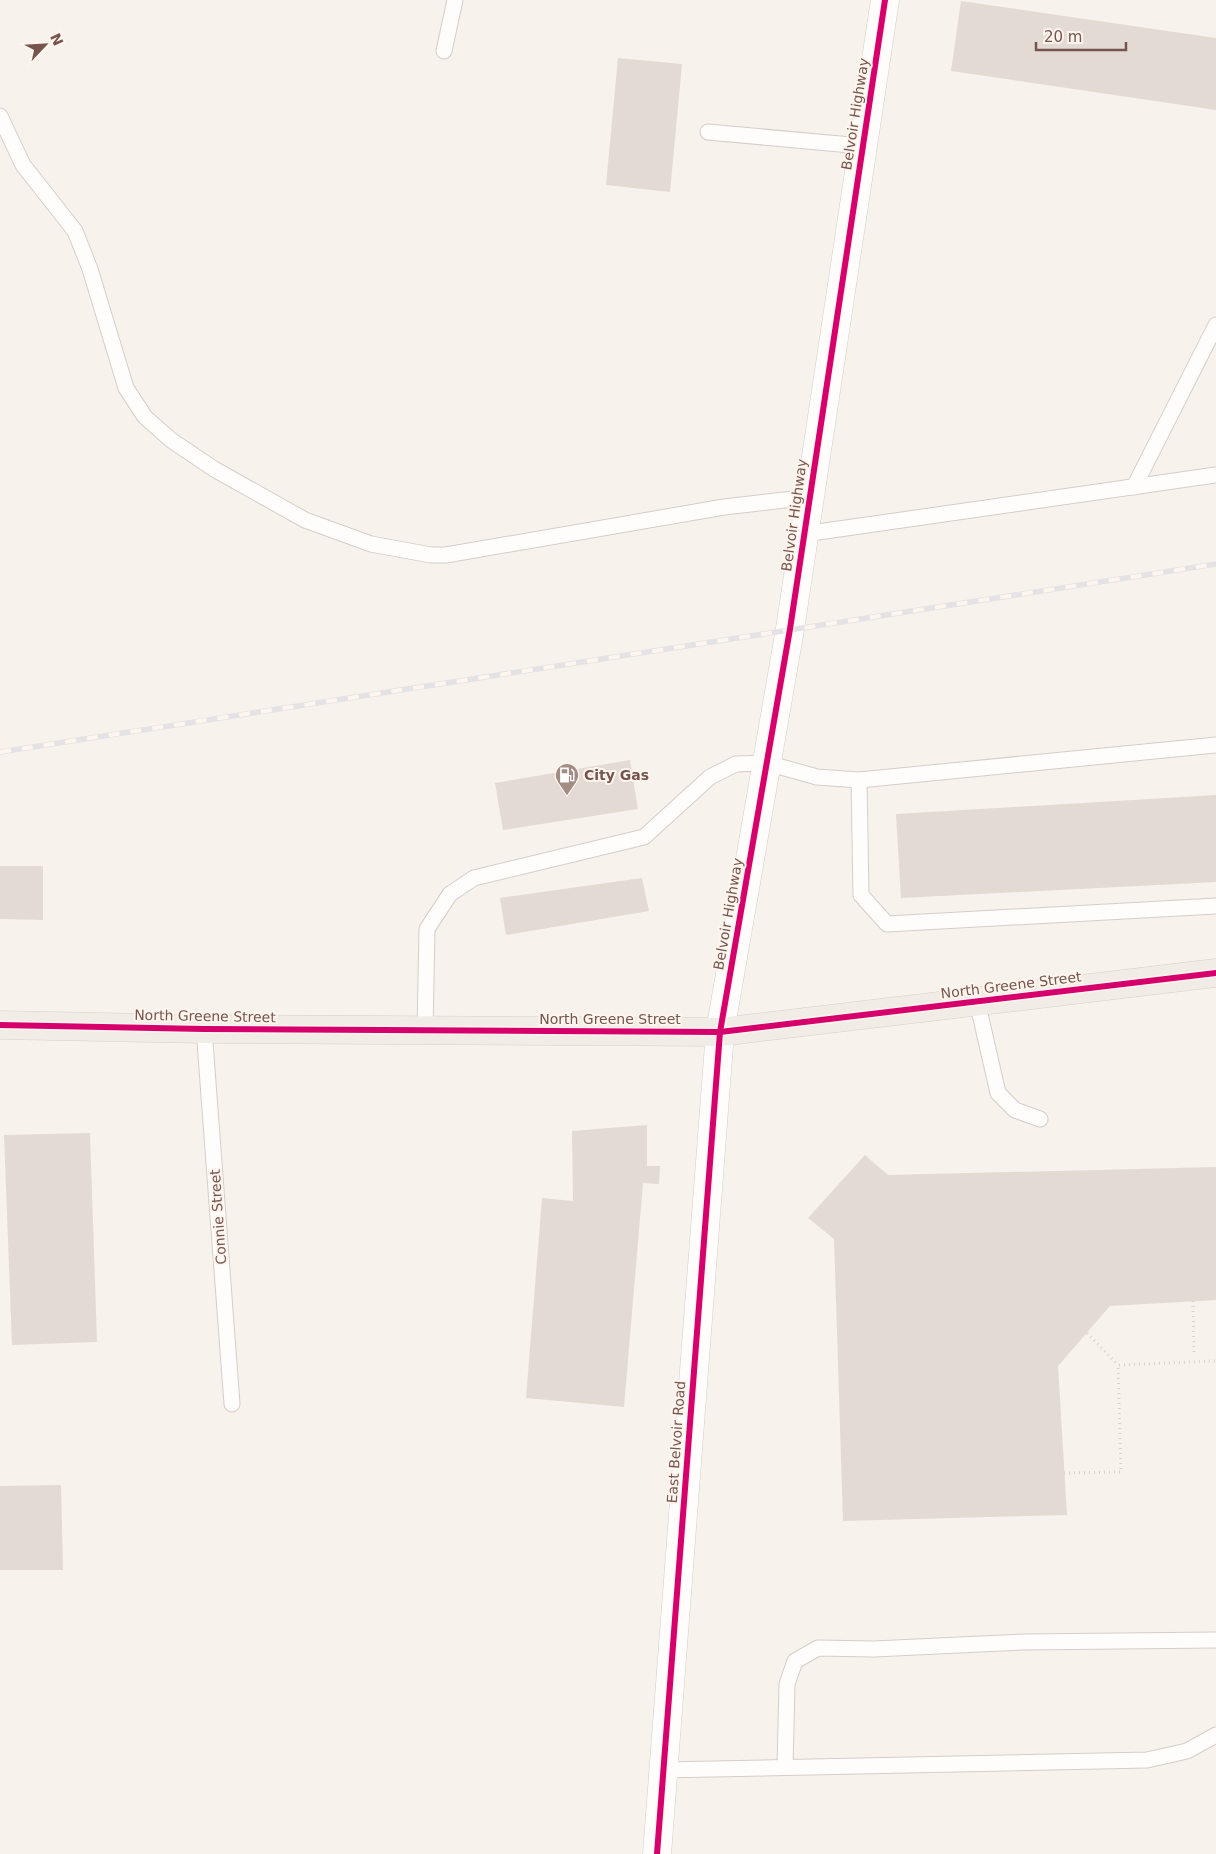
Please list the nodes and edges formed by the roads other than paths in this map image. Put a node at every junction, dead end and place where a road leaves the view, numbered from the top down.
1 (456, 0) edge
2 (885, 0) edge
3 (444, 51) dead end
4 (0, 116) edge
5 (708, 132) dead end
6 (862, 146) junction
7 (1216, 325) edge
8 (1216, 475) edge
9 (1134, 487) junction
10 (810, 497) junction
11 (804, 534) junction
12 (1216, 745) edge
13 (766, 763) junction
14 (859, 780) junction
15 (1216, 906) edge
16 (1216, 973) edge
17 (977, 1001) junction
18 (0, 1025) edge
19 (204, 1029) junction
20 (425, 1030) junction
21 (720, 1032) junction
22 (1040, 1118) dead end
23 (232, 1404) dead end
24 (1216, 1640) edge
25 (1216, 1735) edge
26 (786, 1768) junction
27 (663, 1770) junction
28 (657, 1854) edge

1 - 3 lane
2 - 6 street, Belvoir Highway
4 - 10 lane
5 - 6 lane
6 - 10 street, Belvoir Highway
7 - 9 lane
8 - 9 lane
9 - 11 lane
10 - 11 street, Belvoir Highway
11 - 13 street, Belvoir Highway
12 - 14 lane
13 - 14 lane
13 - 20 lane
13 - 21 street, Belvoir Highway
14 - 15 lane
16 - 17 main road, North Greene Street
17 - 21 main road, North Greene Street
17 - 22 lane
18 - 19 main road, North Greene Street
19 - 20 main road, North Greene Street
19 - 23 lane, Connie Street
20 - 21 main road, North Greene Street
21 - 27 street, East Belvoir Road
24 - 26 lane
25 - 26 lane
26 - 27 lane
27 - 28 street, East Belvoir Road

